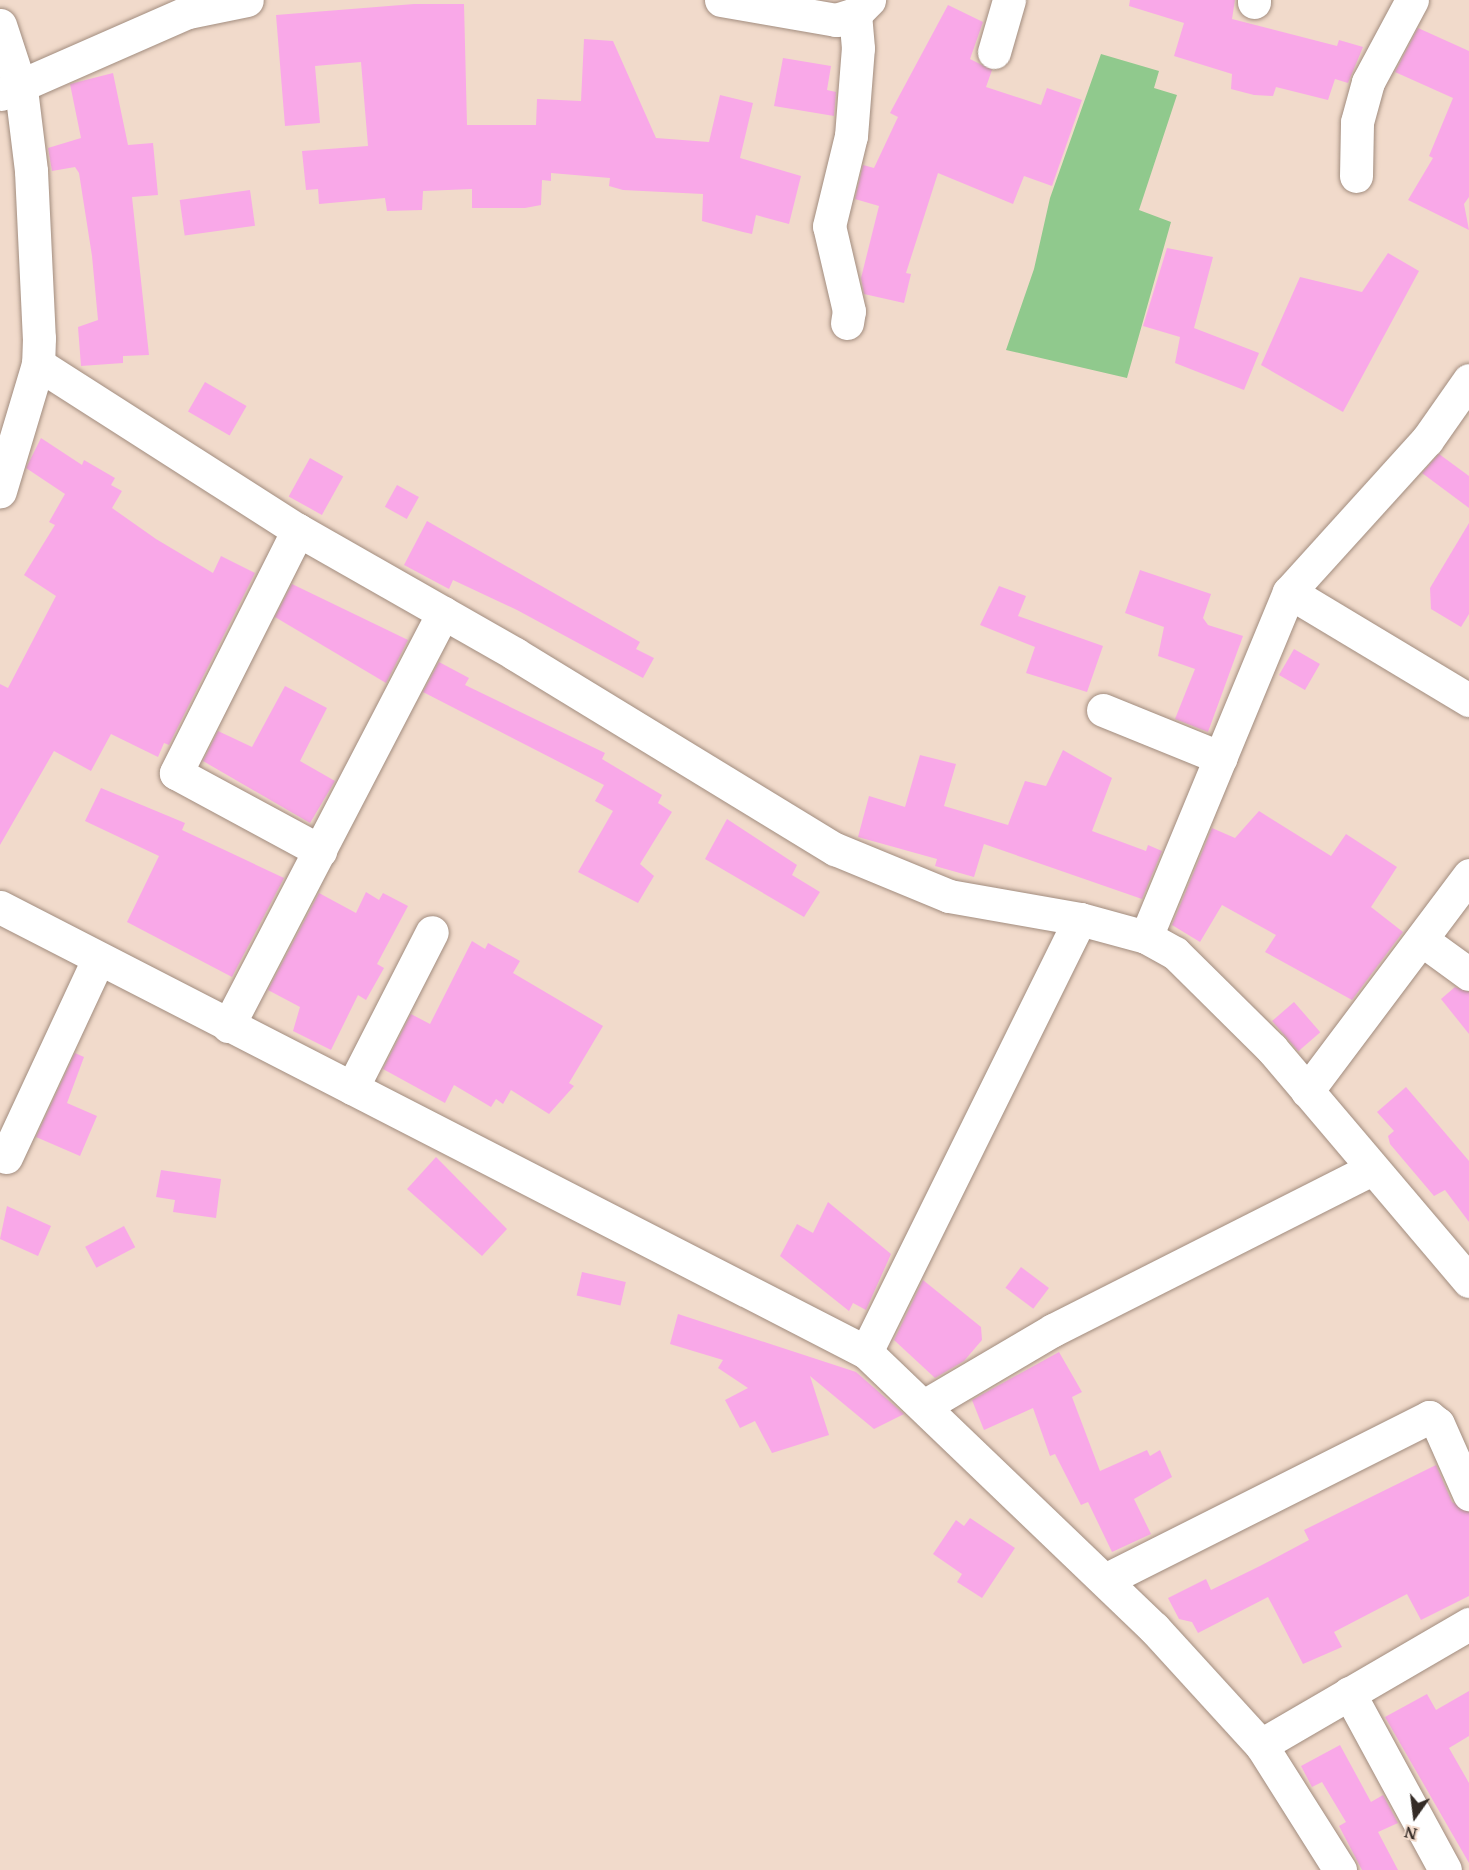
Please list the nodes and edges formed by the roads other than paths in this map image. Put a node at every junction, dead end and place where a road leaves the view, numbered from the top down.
1 (247, 0) edge
2 (721, 0) edge
3 (1009, 0) edge
4 (1412, 0) edge
5 (862, 7) edge
6 (0, 25) edge
7 (994, 52) dead end
8 (10, 92) edge
9 (1356, 176) dead end
10 (847, 323) dead end
11 (38, 364) junction
12 (1469, 380) edge
13 (0, 491) edge
14 (298, 530) junction
15 (1289, 592) junction
16 (443, 613) junction
17 (1469, 700) edge
18 (1103, 710) dead end
19 (1221, 758) junction
20 (320, 850) junction
21 (1469, 875) edge
22 (0, 908) edge
23 (1080, 919) junction
24 (432, 932) dead end
25 (1146, 937) junction
26 (1422, 940) junction
27 (98, 960) junction
28 (1469, 974) edge
29 (228, 1026) junction
30 (352, 1088) junction
31 (1308, 1091) junction
32 (6, 1156) dead end
33 (1370, 1170) junction
34 (1469, 1281) edge
35 (866, 1352) junction
36 (924, 1406) junction
37 (1469, 1494) edge
38 (1105, 1580) junction
39 (1469, 1624) edge
40 (1349, 1693) junction
41 (1261, 1745) junction
42 (1340, 1870) edge
43 (1445, 1870) edge

1 - 8 street
2 - 5 street
3 - 7 street
4 - 9 street
5 - 10 street
6 - 8 street
8 - 11 street
11 - 13 street
11 - 14 street
12 - 15 street
14 - 16 street
14 - 20 street
15 - 17 street
15 - 19 street
16 - 20 street
16 - 23 street
18 - 19 street
19 - 25 street
20 - 29 street
21 - 26 street
22 - 27 street
23 - 25 street
23 - 35 street
24 - 30 street
25 - 31 street
26 - 28 street
26 - 31 street
27 - 29 street
27 - 32 street
29 - 30 street
30 - 35 street
31 - 33 street
33 - 34 street
33 - 36 street
35 - 36 street
36 - 38 street
37 - 38 street
38 - 41 street
39 - 40 street
40 - 41 street
40 - 43 street
41 - 42 street

